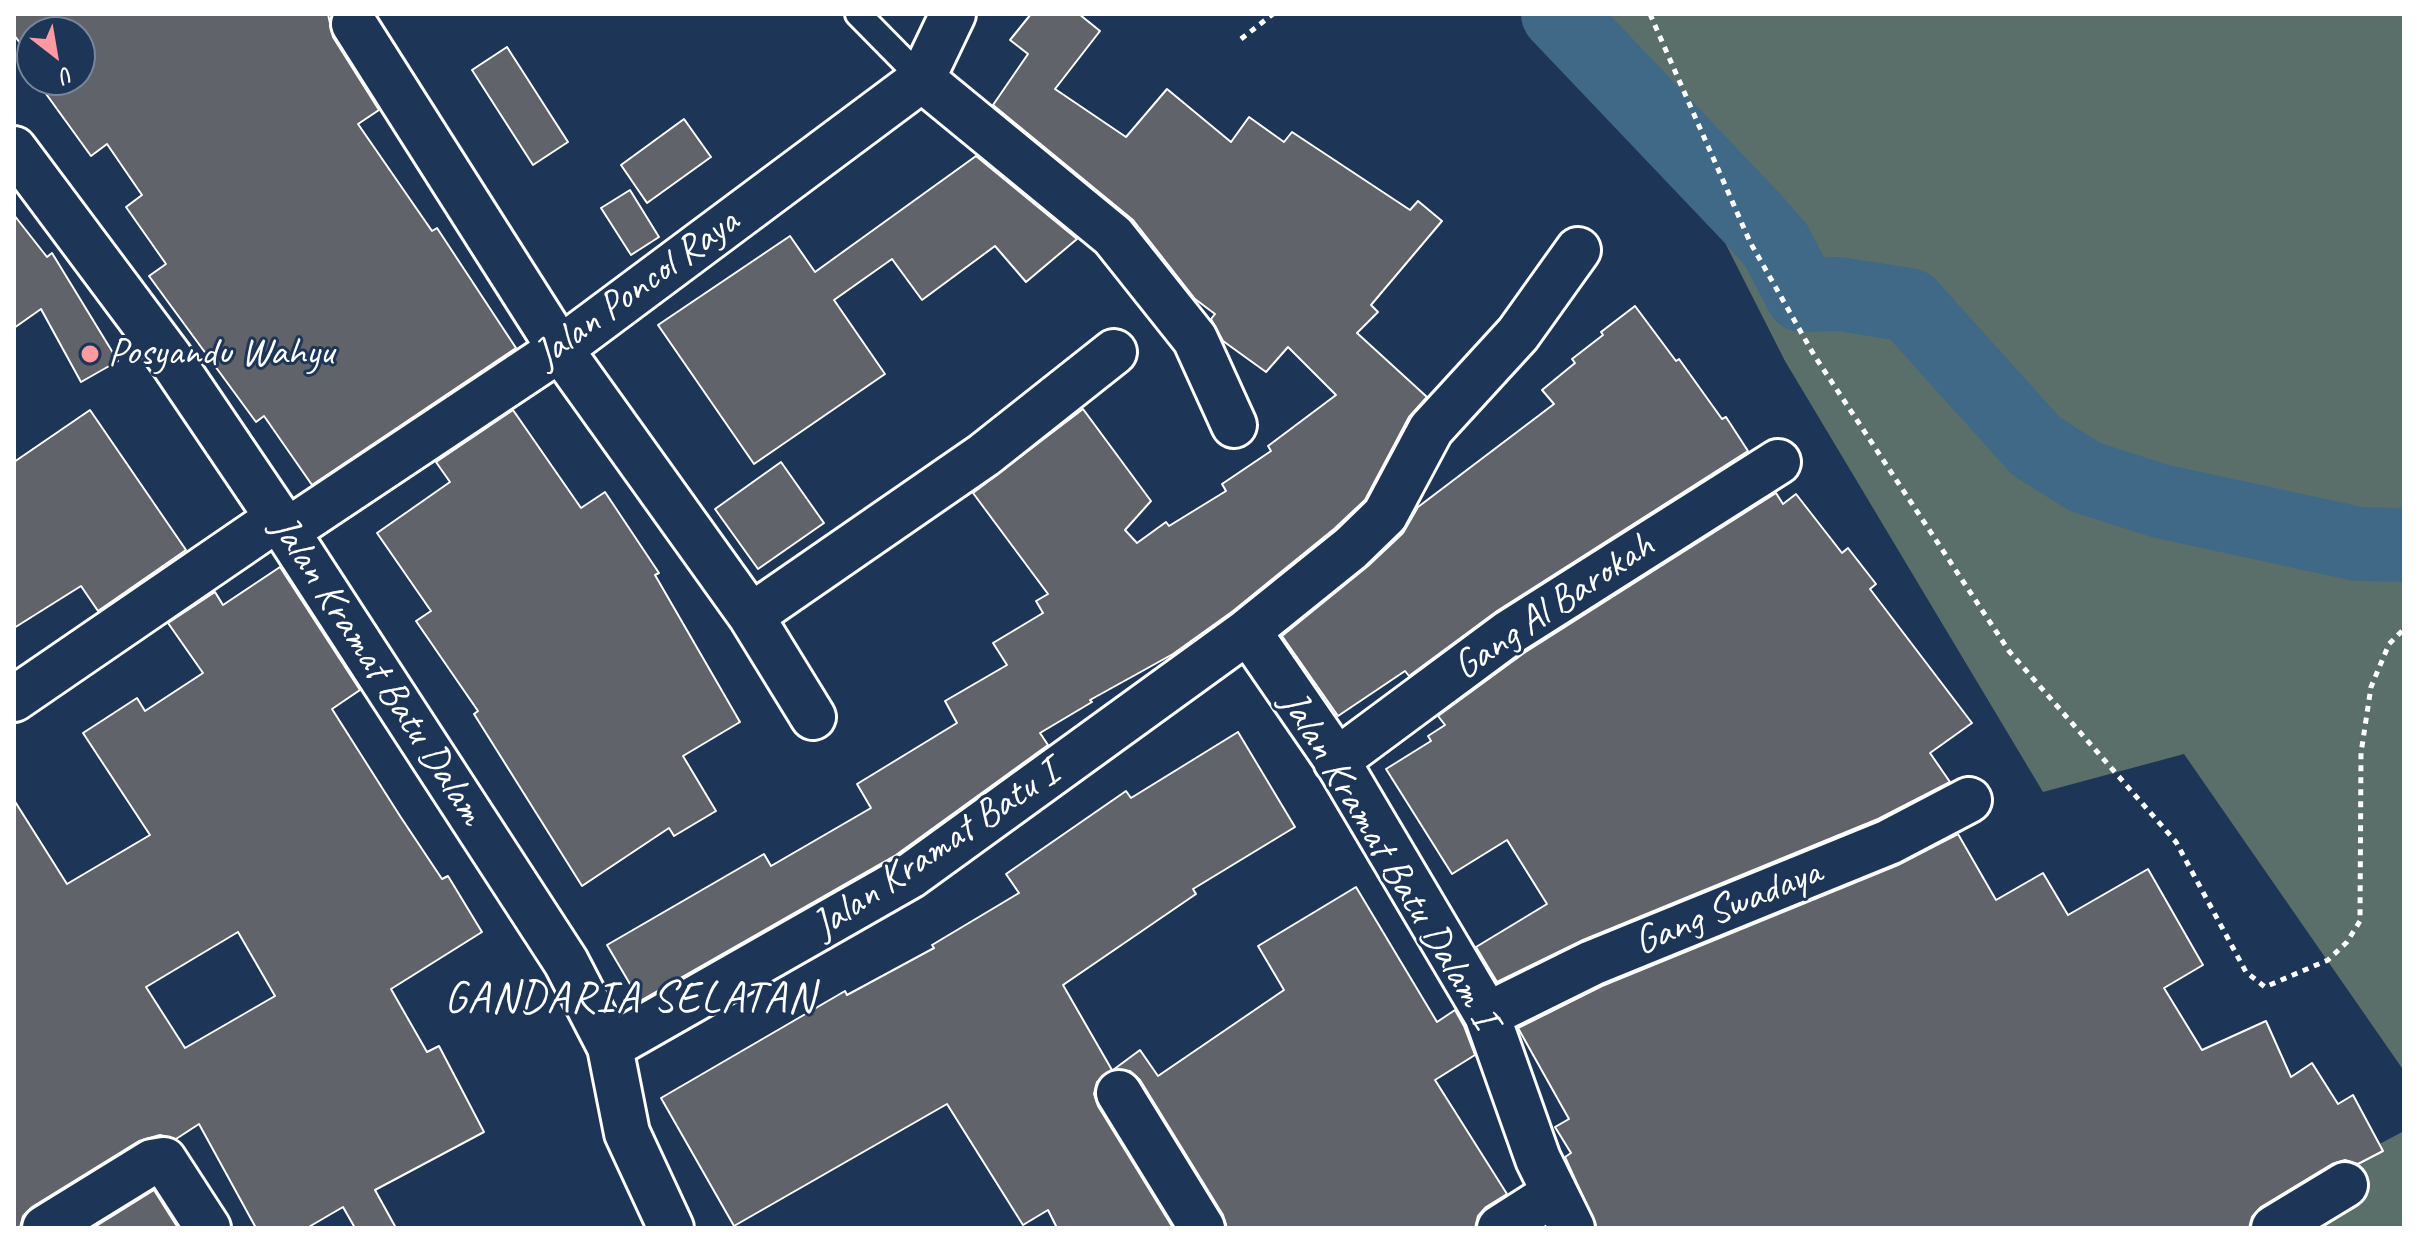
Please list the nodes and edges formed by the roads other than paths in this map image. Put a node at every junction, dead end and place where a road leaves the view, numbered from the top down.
1 (858, 14) edge
2 (953, 14) edge
3 (354, 24) dead end
4 (922, 79) junction
5 (14, 149) edge
6 (1578, 250) dead end
7 (560, 349) junction
8 (1114, 352) dead end
9 (1234, 425) dead end
10 (1778, 462) dead end
11 (283, 524) junction
12 (751, 616) junction
13 (1248, 631) junction
14 (14, 699) edge
15 (813, 717) dead end
16 (1336, 761) junction
17 (1969, 800) dead end
18 (1487, 1015) junction
19 (610, 1047) junction
20 (1119, 1093) dead end
21 (2345, 1185) dead end
22 (1562, 1211) edge
23 (45, 1228) edge
24 (208, 1228) edge
25 (671, 1228) edge
26 (1202, 1228) edge
27 (1500, 1228) edge
28 (2274, 1228) edge

1 - 4 lane
2 - 4 street, Jalan Poncol Raya
3 - 7 street
4 - 7 street, Jalan Poncol Raya
4 - 9 street
5 - 11 street, Jalan Kramat Batu Dalam
6 - 13 street, Jalan Kramat Batu I
7 - 11 street, Jalan Poncol Raya
7 - 12 street
8 - 12 street
10 - 16 street, Gang Al Barokah
11 - 14 street, Jalan Poncol Raya
11 - 19 street, Jalan Kramat Batu Dalam
12 - 15 street
13 - 16 street, Jalan Kramat Batu Dalam I
13 - 19 street, Jalan Kramat Batu I
16 - 18 street, Jalan Kramat Batu Dalam I
17 - 18 street, Gang Swadaya
18 - 22 street, Jalan Kramat Batu Dalam I
19 - 25 street, Jalan Kramat Batu Dalam
20 - 26 street
21 - 28 street
22 - 27 street
23 - 24 street

